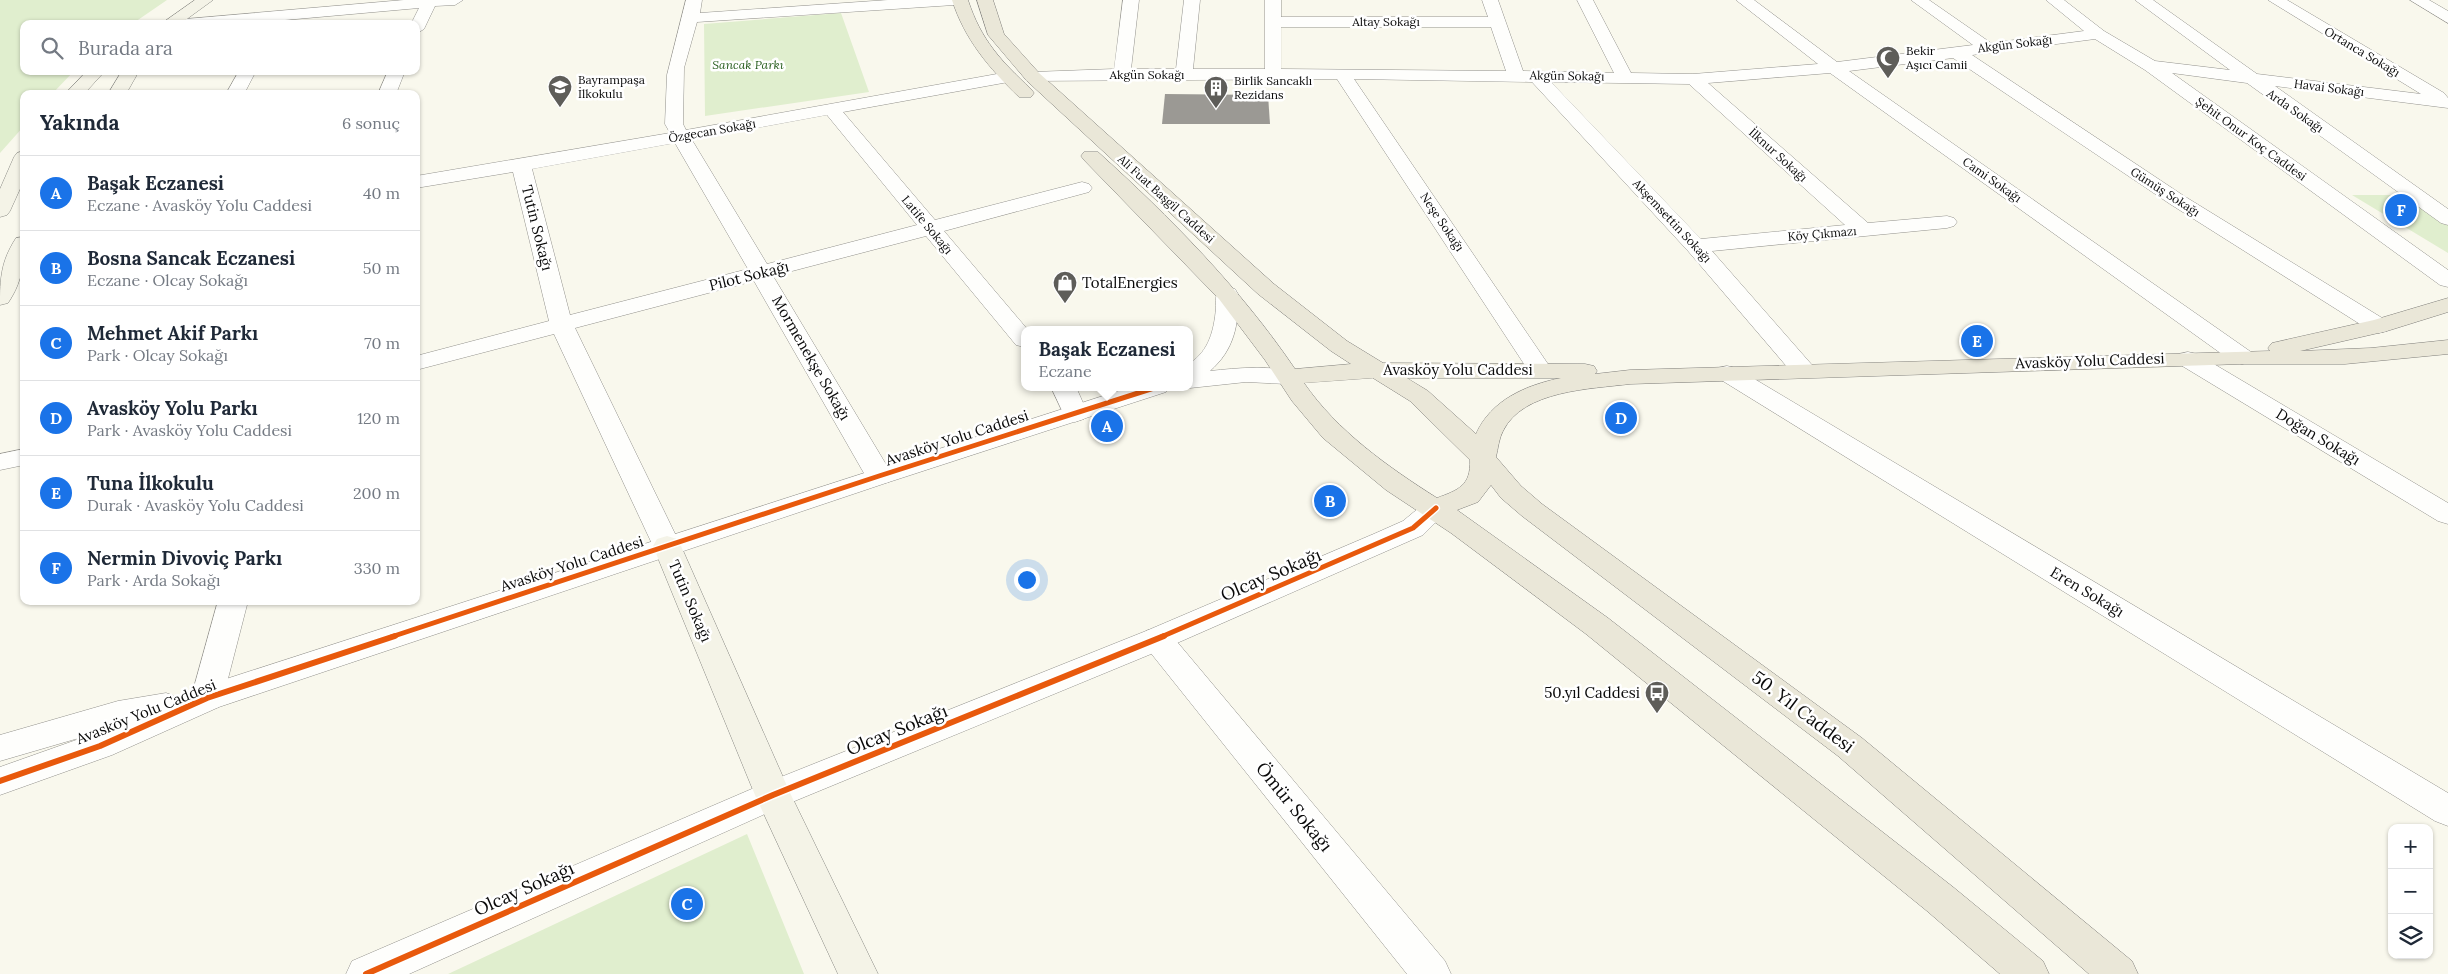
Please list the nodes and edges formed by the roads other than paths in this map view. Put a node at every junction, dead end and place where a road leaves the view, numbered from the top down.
1 (181, 0) edge
2 (205, 0) edge
3 (292, 0) edge
4 (455, 0) edge
5 (694, 0) edge
6 (954, 0) edge
7 (960, 0) edge
8 (985, 0) edge
9 (1131, 0) edge
10 (1192, 0) edge
11 (1273, 0) edge
12 (1490, 0) edge
13 (1585, 0) edge
14 (1744, 0) edge
15 (1918, 0) edge
16 (2054, 0) edge
17 (2144, 0) edge
18 (2276, 0) edge
19 (2418, 0) edge
20 (429, 1) edge
21 (693, 18) junction
22 (2448, 18) edge
23 (163, 20) edge
24 (164, 20) edge
25 (279, 20) edge
26 (420, 20) edge
27 (1274, 22) junction
28 (1498, 22) junction
29 (2098, 34) junction
30 (1988, 48) junction
31 (1956, 52) junction
32 (2151, 66) junction
33 (1834, 68) junction
34 (1122, 74) junction
35 (1342, 74) junction
36 (93, 75) edge
37 (129, 75) edge
38 (246, 75) edge
39 (395, 75) edge
40 (1184, 75) junction
41 (1273, 75) junction
42 (1526, 76) junction
43 (1008, 77) junction
44 (1033, 77) junction
45 (1625, 77) junction
46 (2249, 78) junction
47 (1693, 79) junction
48 (78, 90) edge
49 (119, 90) edge
50 (237, 90) edge
51 (389, 90) edge
52 (2448, 103) edge
53 (831, 109) junction
54 (682, 136) junction
55 (521, 165) junction
56 (20, 166) edge
57 (420, 181) edge
58 (1082, 188) dead end
59 (0, 211) edge
60 (2448, 219) edge
61 (1948, 222) dead end
62 (930, 228) junction
63 (1864, 231) junction
64 (1696, 246) junction
65 (20, 252) edge
66 (761, 273) junction
67 (2448, 280) edge
68 (1226, 294) junction
69 (0, 298) edge
70 (2448, 305) edge
71 (561, 324) junction
72 (2379, 326) junction
73 (1021, 336) edge
74 (2448, 347) edge
75 (2242, 357) junction
76 (2188, 359) junction
77 (420, 361) edge
78 (1378, 370) junction
79 (1540, 370) junction
80 (1803, 370) junction
81 (1193, 371) edge
82 (1727, 373) junction
83 (1288, 377) junction
84 (1193, 381) edge
85 (1065, 391) edge
86 (1145, 391) edge
87 (1075, 414) junction
88 (1483, 457) junction
89 (20, 458) edge
90 (0, 462) edge
91 (879, 476) junction
92 (1436, 508) junction
93 (2448, 515) edge
94 (667, 546) junction
95 (232, 605) edge
96 (1157, 639) junction
97 (207, 698) junction
98 (0, 748) edge
99 (0, 781) edge
100 (773, 795) junction
101 (2448, 811) edge
102 (366, 974) edge
103 (858, 974) edge
104 (1431, 974) edge
105 (2029, 974) edge
106 (2118, 974) edge

1 - 23 main road
2 - 24 main road
3 - 25 street
4 - 20 street
5 - 21 street, Mormenekşe Sokağı
6 - 21 street
7 - 43 main road, Ali Fuat Başgil Caddesi
8 - 44 main road, Ali Fuat Başgil Caddesi
9 - 34 street
10 - 40 street
11 - 27 street
12 - 28 street, Akşemsettin Sokağı
13 - 45 street
14 - 33 street, Cami Sokağı
15 - 30 street
16 - 29 street, Şehit Onur Koç Caddesi
17 - 46 street, Arda Sokağı
18 - 52 street, Ortanca Sokağı
19 - 22 street
20 - 25 street
20 - 26 street
21 - 54 street, Mormenekşe Sokağı
27 - 28 street, Altay Sokağı
27 - 41 street
28 - 42 street, Akşemsettin Sokağı
29 - 30 street, Akgün Sokağı
29 - 32 street, Şehit Onur Koç Caddesi
30 - 31 street, Akgün Sokağı
31 - 33 street, Akgün Sokağı
31 - 72 street, Gümüş Sokağı
32 - 46 street, Havai Sokağı
32 - 67 street, Şehit Onur Koç Caddesi
33 - 47 street, Akgün Sokağı
33 - 75 street, Cami Sokağı
34 - 40 street, Akgün Sokağı
34 - 44 street, Akgün Sokağı
35 - 41 street, Akgün Sokağı
35 - 42 street, Akgün Sokağı
35 - 79 street, Neşe Sokağı
36 - 48 main road
37 - 49 main road
38 - 50 street
39 - 51 street
40 - 41 street, Akgün Sokağı
42 - 45 street, Akgün Sokağı
42 - 64 street, Akşemsettin Sokağı
43 - 53 street, Özgecan Sokağı
43 - 68 main road, Ali Fuat Başgil Caddesi
44 - 78 main road, Ali Fuat Başgil Caddesi
45 - 47 street, Akgün Sokağı
46 - 52 street, Havai Sokağı
46 - 60 street, Arda Sokağı
47 - 63 street, İlknur Sokağı
53 - 54 street, Özgecan Sokağı
53 - 62 street, Latife Sokağı
54 - 55 street, Özgecan Sokağı
54 - 66 street, Mormenekşe Sokağı
55 - 57 street, Özgecan Sokağı
55 - 71 street, Tutin Sokağı
56 - 59 main road
58 - 62 street, Pilot Sokağı
61 - 63 street, Köy Çıkmazı
62 - 66 street, Pilot Sokağı
62 - 73 street, Latife Sokağı
63 - 64 street, Köy Çıkmazı
64 - 80 street, Akşemsettin Sokağı
65 - 69 main road
66 - 71 street, Pilot Sokağı
66 - 91 street, Mormenekşe Sokağı
68 - 81 street
68 - 83 main road, Ali Fuat Başgil Caddesi
70 - 72 main road, Avasköy Yolu Caddesi
71 - 77 street, Pilot Sokağı
71 - 94 street, Tutin Sokağı
72 - 75 main road, Avasköy Yolu Caddesi
74 - 75 main road, Avasköy Yolu Caddesi
75 - 76 main road, Avasköy Yolu Caddesi
76 - 80 main road, Avasköy Yolu Caddesi
76 - 93 street, Doğan Sokağı
78 - 79 main road, Avasköy Yolu Caddesi
78 - 83 main road, Avasköy Yolu Caddesi
78 - 88 main road, Ali Fuat Başgil Caddesi
79 - 82 main road, Avasköy Yolu Caddesi
80 - 82 main road, Avasköy Yolu Caddesi
82 - 88 main road, Avasköy Yolu Caddesi
82 - 101 street, Eren Sokağı
83 - 84 street, Avasköy Yolu Caddesi
83 - 92 main road, Ali Fuat Başgil Caddesi
85 - 87 street
86 - 87 street, Avasköy Yolu Caddesi
87 - 91 street, Avasköy Yolu Caddesi
88 - 92 main road, Avasköy Yolu Caddesi
88 - 106 main road, 50. Yıl Caddesi
89 - 90 street
91 - 94 street, Avasköy Yolu Caddesi
92 - 96 street, Olcay Sokağı
92 - 105 main road
94 - 97 street, Avasköy Yolu Caddesi
94 - 100 main road, Tutin Sokağı
95 - 97 street
96 - 100 street, Olcay Sokağı
96 - 104 street, Ömür Sokağı
97 - 98 street, Avasköy Yolu Caddesi
97 - 99 street, Avasköy Yolu Caddesi
100 - 102 street, Olcay Sokağı
100 - 103 main road, Tutin Sokağı

